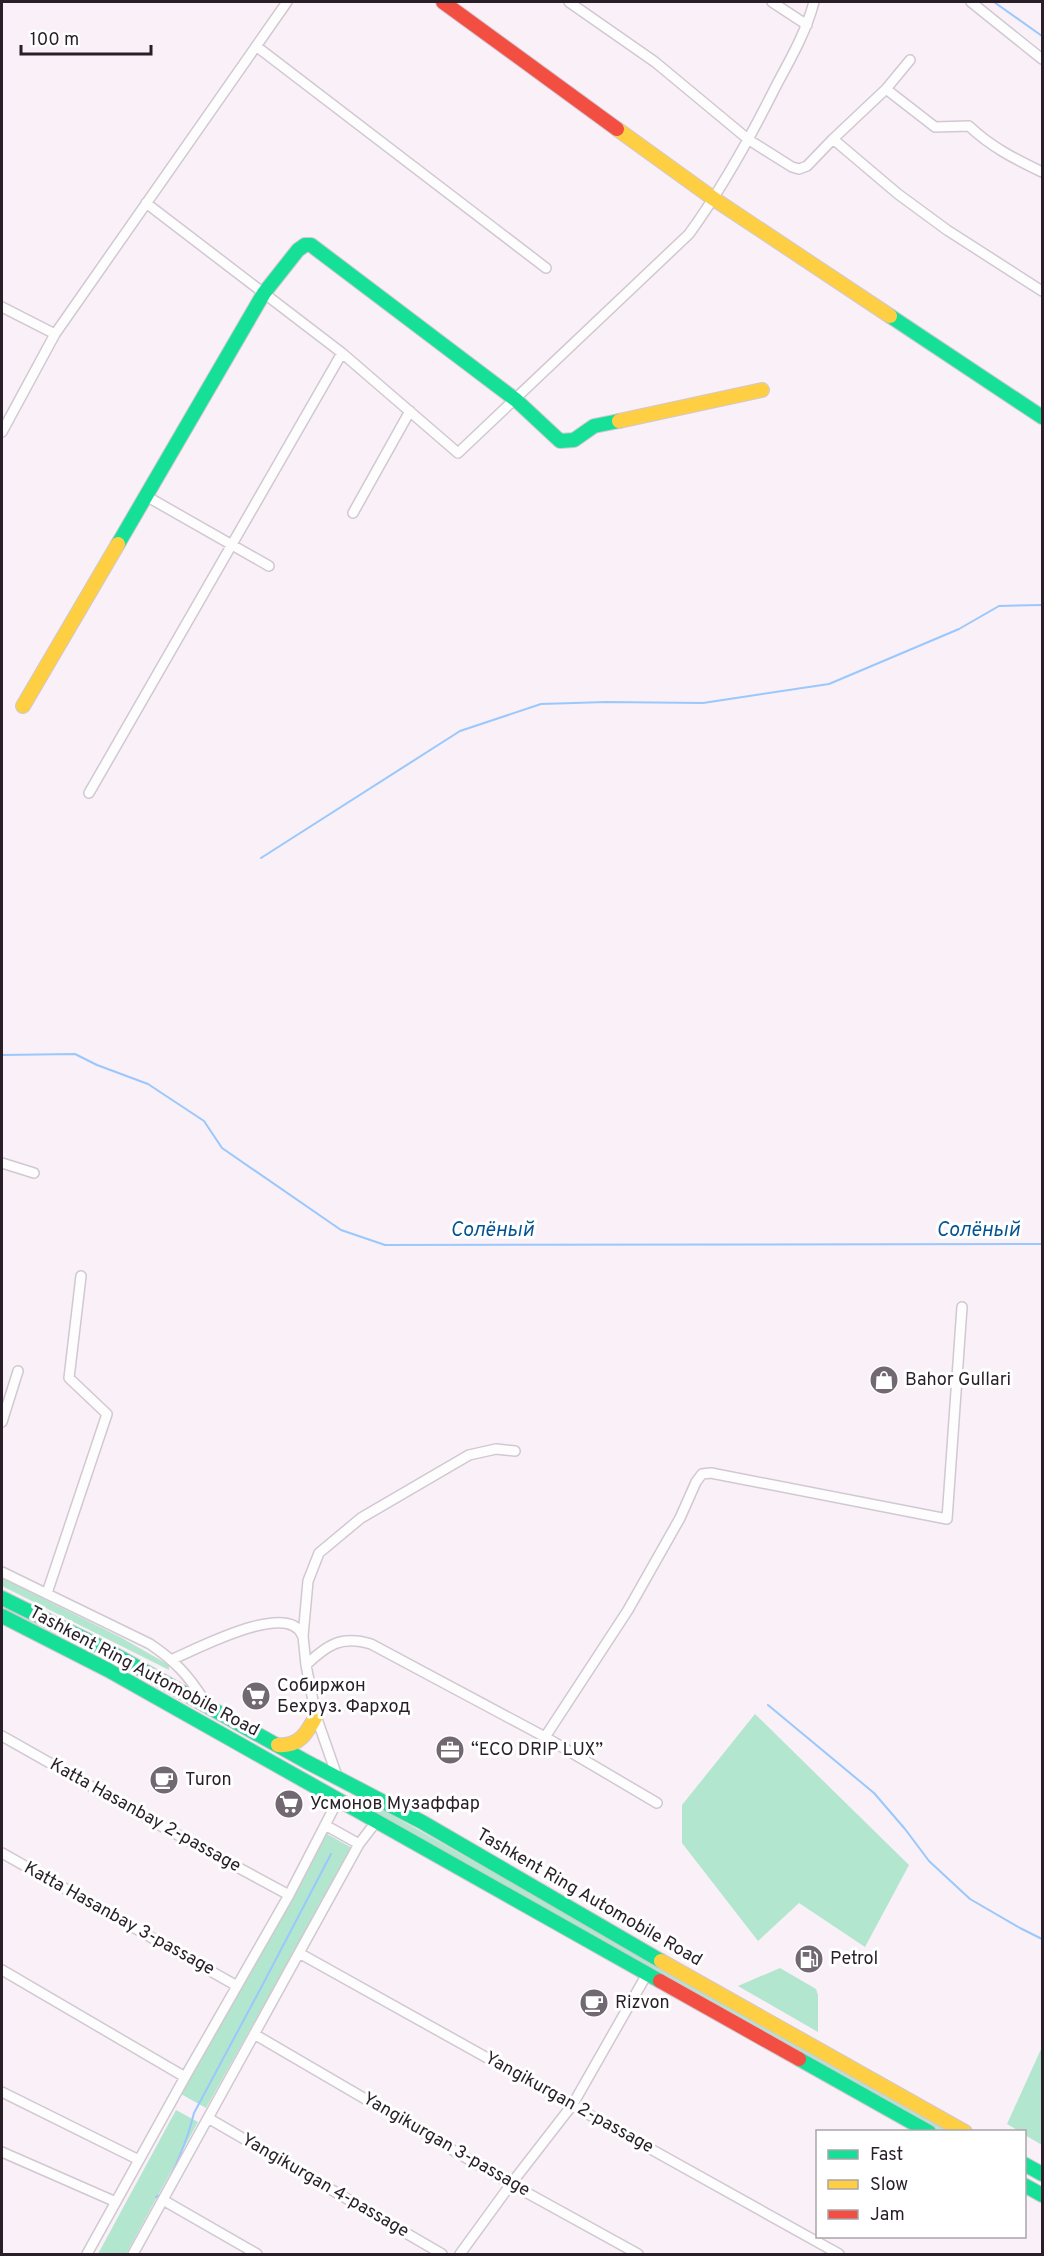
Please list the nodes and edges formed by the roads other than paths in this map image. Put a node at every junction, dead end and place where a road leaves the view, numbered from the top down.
1 (287, 2) edge
2 (443, 2) edge
3 (569, 2) edge
4 (772, 2) edge
5 (814, 2) edge
6 (971, 2) edge
7 (807, 26) junction
8 (256, 46) junction
9 (1042, 59) edge
10 (910, 60) dead end
11 (886, 89) junction
12 (833, 139) junction
13 (749, 140) junction
14 (1042, 172) edge
15 (714, 199) junction
16 (146, 203) junction
17 (546, 268) dead end
18 (1042, 291) edge
19 (264, 293) junction
20 (2, 307) edge
21 (55, 334) junction
22 (342, 353) junction
23 (762, 390) dead end
24 (516, 400) junction
25 (410, 411) junction
26 (1042, 417) edge
27 (2, 432) edge
28 (146, 496) junction
29 (353, 513) dead end
30 (231, 545) junction
31 (269, 566) dead end
32 (23, 706) dead end
33 (89, 793) dead end
34 (2, 1163) edge
35 (34, 1173) dead end
36 (81, 1276) dead end
37 (962, 1307) dead end
38 (18, 1371) dead end
39 (2, 1422) edge
40 (515, 1450) dead end
41 (2, 1572) edge
42 (47, 1593) junction
43 (2, 1598) edge
44 (2, 1616) edge
45 (303, 1636) junction
46 (173, 1659) junction
47 (306, 1665) junction
48 (209, 1707) junction
49 (316, 1716) junction
50 (2, 1736) edge
51 (545, 1737) junction
52 (278, 1745) junction
53 (339, 1779) junction
54 (338, 1800) junction
55 (657, 1803) dead end
56 (376, 1822) junction
57 (325, 1826) junction
58 (359, 1844) junction
59 (2, 1853) edge
60 (289, 1895) junction
61 (299, 1953) junction
62 (2, 1970) edge
63 (646, 1974) junction
64 (237, 1986) junction
65 (254, 2034) junction
66 (185, 2077) junction
67 (2, 2092) edge
68 (573, 2104) junction
69 (208, 2118) junction
70 (925, 2130) edge
71 (961, 2130) edge
72 (2, 2152) edge
73 (139, 2160) junction
74 (1026, 2165) edge
75 (1042, 2174) edge
76 (511, 2184) junction
77 (1026, 2186) edge
78 (1042, 2195) edge
79 (163, 2200) junction
80 (116, 2202) junction
81 (87, 2254) edge
82 (133, 2254) edge
83 (257, 2254) edge
84 (442, 2254) edge
85 (460, 2254) edge
86 (638, 2254) edge
87 (839, 2254) edge

1 - 8 street
2 - 15 main road
3 - 13 street
4 - 7 street
5 - 7 street
6 - 9 street
7 - 13 street
8 - 16 street
8 - 17 street
10 - 11 street
11 - 12 street
11 - 14 street
12 - 13 street
12 - 18 street
13 - 15 street
15 - 24 street
15 - 26 main road
16 - 19 street
16 - 21 street
19 - 22 street
19 - 24 main road
19 - 28 main road
20 - 21 street
21 - 27 street
22 - 25 street
22 - 30 street
23 - 24 main road
24 - 25 street
25 - 29 street
28 - 30 street
28 - 32 main road
30 - 31 street
30 - 33 street
34 - 35 street
36 - 42 street
37 - 51 street
38 - 39 street
40 - 45 street
41 - 42 street
42 - 46 street
43 - 48 main road, Tashkent Ring Automobile Road
44 - 54 main road, Tashkent Ring Automobile Road
45 - 46 street
45 - 47 street
46 - 48 street
47 - 49 street
47 - 51 street
48 - 52 main road, Tashkent Ring Automobile Road
49 - 52 main road
49 - 53 street
50 - 60 street, Katta Hasanbay 2-passage
51 - 55 street
52 - 53 main road, Tashkent Ring Automobile Road
53 - 54 main road
53 - 71 main road, Tashkent Ring Automobile Road
54 - 56 main road, Tashkent Ring Automobile Road
54 - 57 street
56 - 58 street
56 - 63 main road, Tashkent Ring Automobile Road
57 - 58 street
57 - 60 street
58 - 61 street
59 - 64 street, Katta Hasanbay 3-passage
60 - 64 street
61 - 65 street
61 - 68 street, Yangikurgan 2-passage
62 - 66 street
63 - 68 street
63 - 70 main road, Tashkent Ring Automobile Road
64 - 66 street
65 - 69 street
65 - 76 street, Yangikurgan 3-passage
66 - 73 street
67 - 73 street
68 - 76 street
68 - 87 street, Yangikurgan 2-passage
69 - 79 street
69 - 84 street, Yangikurgan 4-passage
72 - 80 street
73 - 80 street
74 - 75 main road
76 - 85 street
76 - 86 street, Yangikurgan 3-passage
77 - 78 main road
79 - 82 street
79 - 83 street
80 - 81 street

